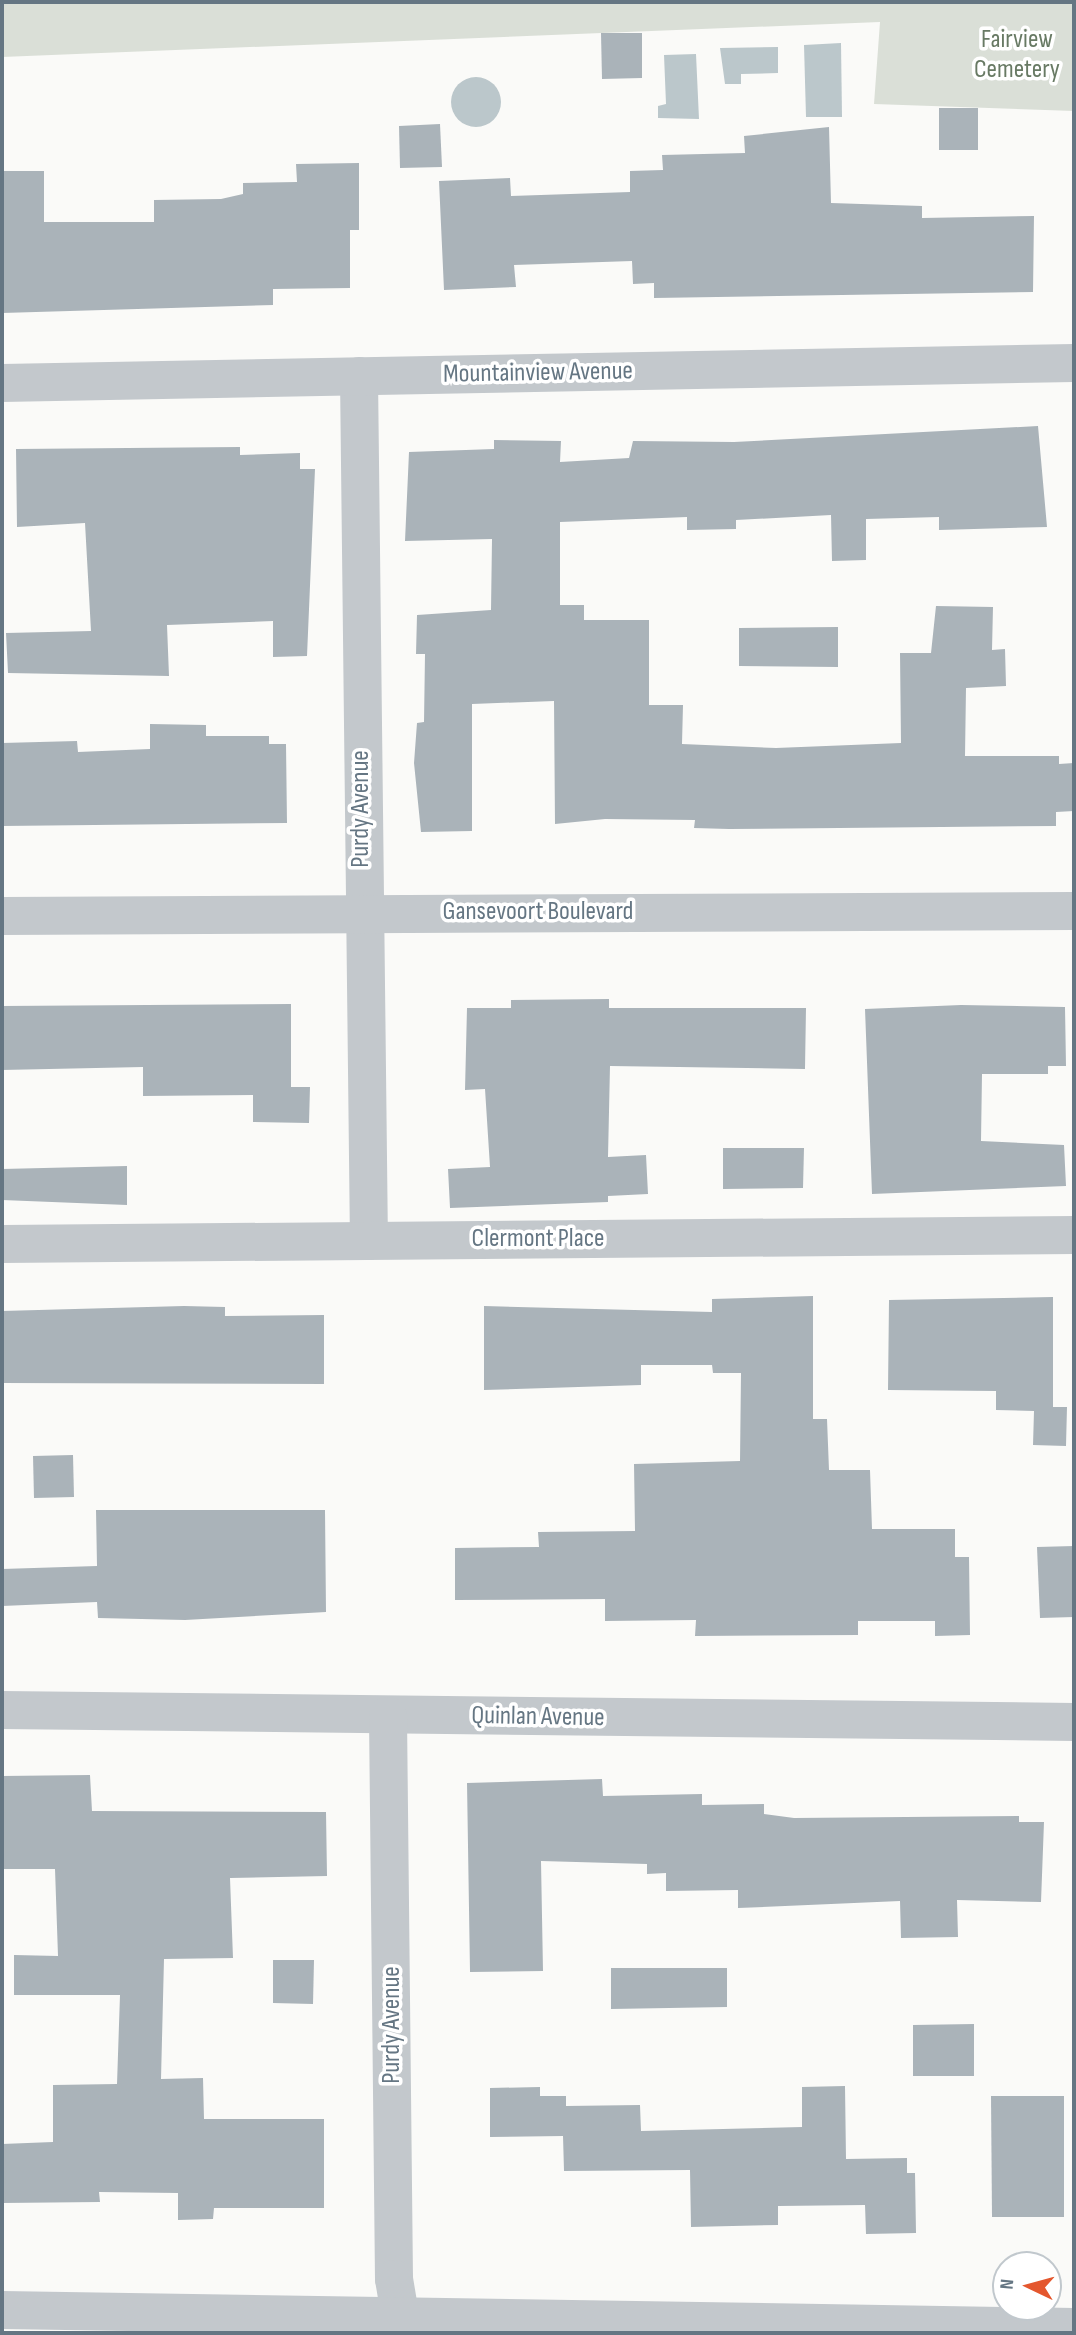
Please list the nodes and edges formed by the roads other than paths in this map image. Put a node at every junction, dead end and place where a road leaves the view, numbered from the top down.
1 (1074, 363) edge
2 (359, 376) junction
3 (2, 383) edge
4 (1074, 911) edge
5 (362, 912) junction
6 (2, 916) edge
7 (1074, 1235) edge
8 (369, 1241) junction
9 (2, 1244) edge
10 (2, 1710) edge
11 (388, 1716) junction
12 (1074, 1722) edge
13 (2, 2310) edge
14 (402, 2325) edge
15 (1074, 2327) edge

1 - 2 street, Mountainview Avenue
2 - 3 street, Mountainview Avenue
2 - 5 street, Purdy Avenue
4 - 5 street, Gansevoort Boulevard
5 - 6 street, Gansevoort Boulevard
5 - 8 street, Purdy Avenue
7 - 8 street, Clermont Place
8 - 9 street, Clermont Place
10 - 11 street, Quinlan Avenue
11 - 12 street, Quinlan Avenue
11 - 14 street, Purdy Avenue
13 - 14 street
14 - 15 street

